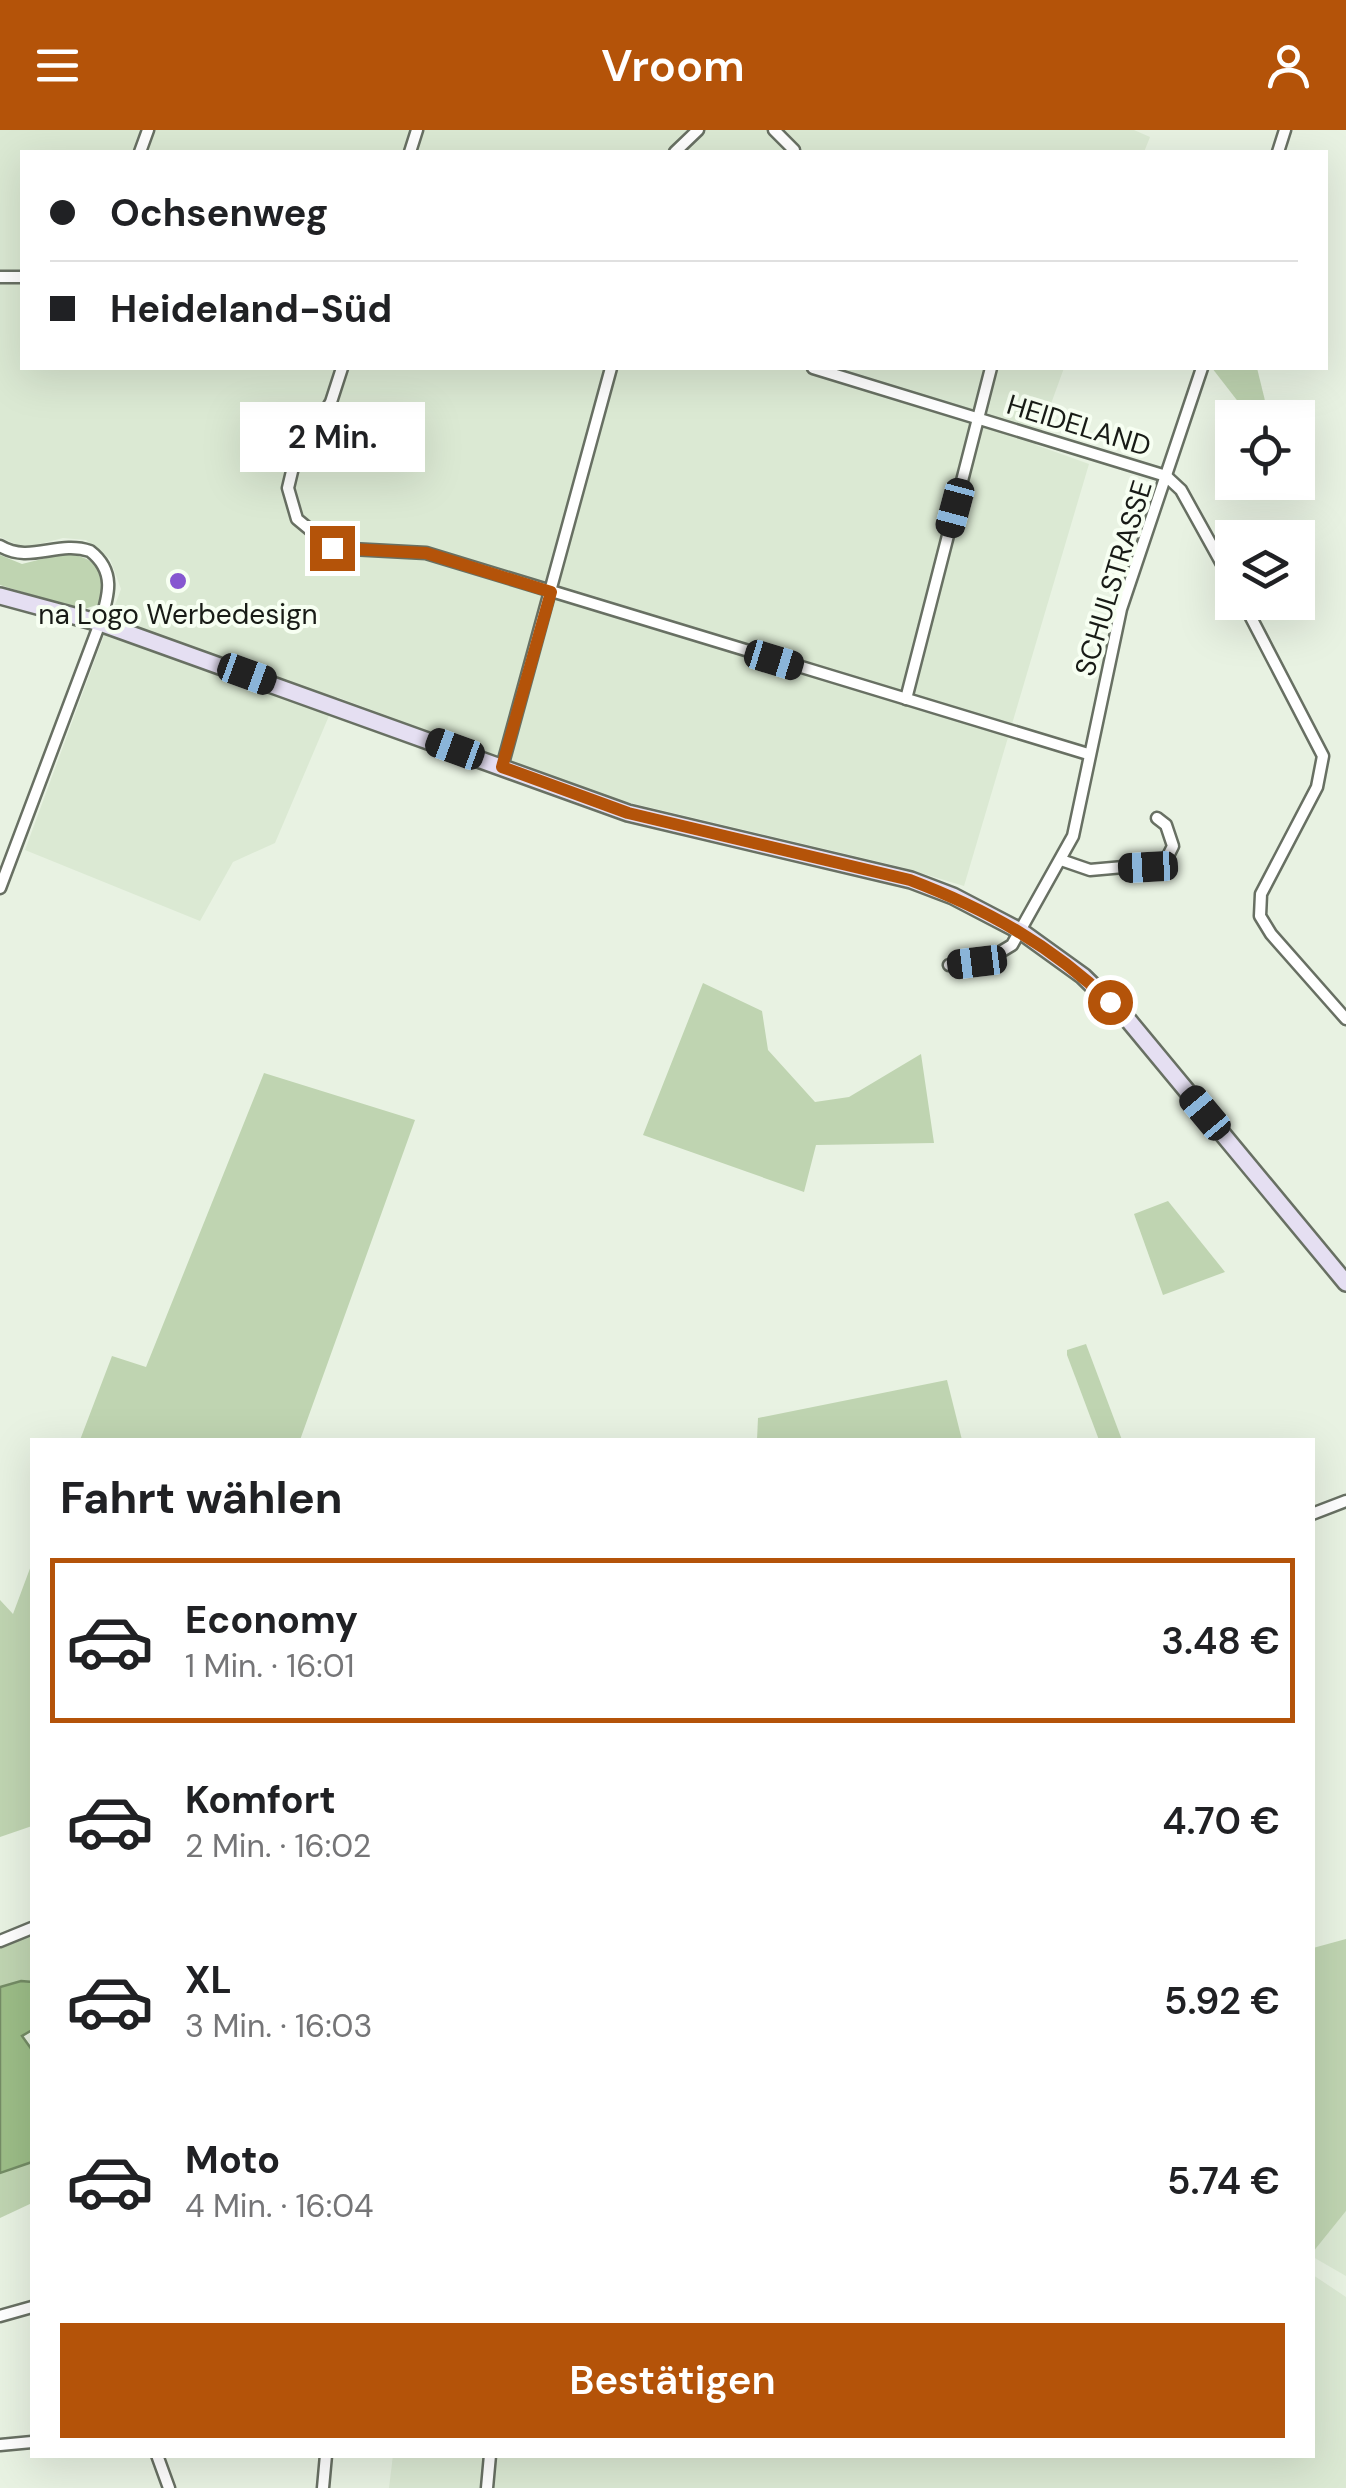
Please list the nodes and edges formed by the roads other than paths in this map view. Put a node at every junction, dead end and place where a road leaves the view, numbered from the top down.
1 (698, 130) edge
2 (774, 130) edge
3 (677, 150) edge
4 (794, 150) edge
5 (341, 370) edge
6 (610, 370) edge
7 (820, 370) edge
8 (990, 370) edge
9 (1201, 370) edge
10 (978, 418) junction
11 (1166, 476) junction
12 (0, 546) edge
13 (1215, 551) edge
14 (551, 592) junction
15 (0, 596) edge
16 (1253, 620) edge
17 (100, 623) junction
18 (906, 699) junction
19 (1088, 754) junction
20 (502, 767) junction
21 (1157, 818) dead end
22 (1060, 860) junction
23 (0, 888) edge
24 (1022, 932) junction
25 (949, 965) dead end
26 (1346, 1020) edge
27 (1344, 1276) edge
28 (1346, 1501) edge
29 (1315, 1513) edge
30 (30, 1929) edge
31 (0, 1941) edge
32 (30, 2308) edge
33 (0, 2316) edge
34 (30, 2442) edge
35 (0, 2445) edge
36 (157, 2458) edge
37 (326, 2458) edge
38 (490, 2458) edge
39 (169, 2488) edge
40 (323, 2488) edge
41 (487, 2488) edge

1 - 3 street
2 - 4 street
5 - 14 street
6 - 14 street
7 - 10 street, HEIDELAND
8 - 10 street
9 - 11 street, SCHULSTRASSE
10 - 11 street, HEIDELAND
10 - 18 street, HEIDELAND
11 - 13 street
11 - 19 street, SCHULSTRASSE
12 - 17 street
14 - 18 street
14 - 20 street
15 - 17 main road
16 - 26 street
17 - 20 main road
17 - 23 street
18 - 19 street
19 - 22 street, SCHULSTRASSE
20 - 24 main road
21 - 22 street
22 - 24 street, SCHULSTRASSE
24 - 25 street
24 - 27 main road
28 - 29 street
30 - 31 street
32 - 33 street
34 - 35 street
36 - 39 street
37 - 40 street
38 - 41 street

